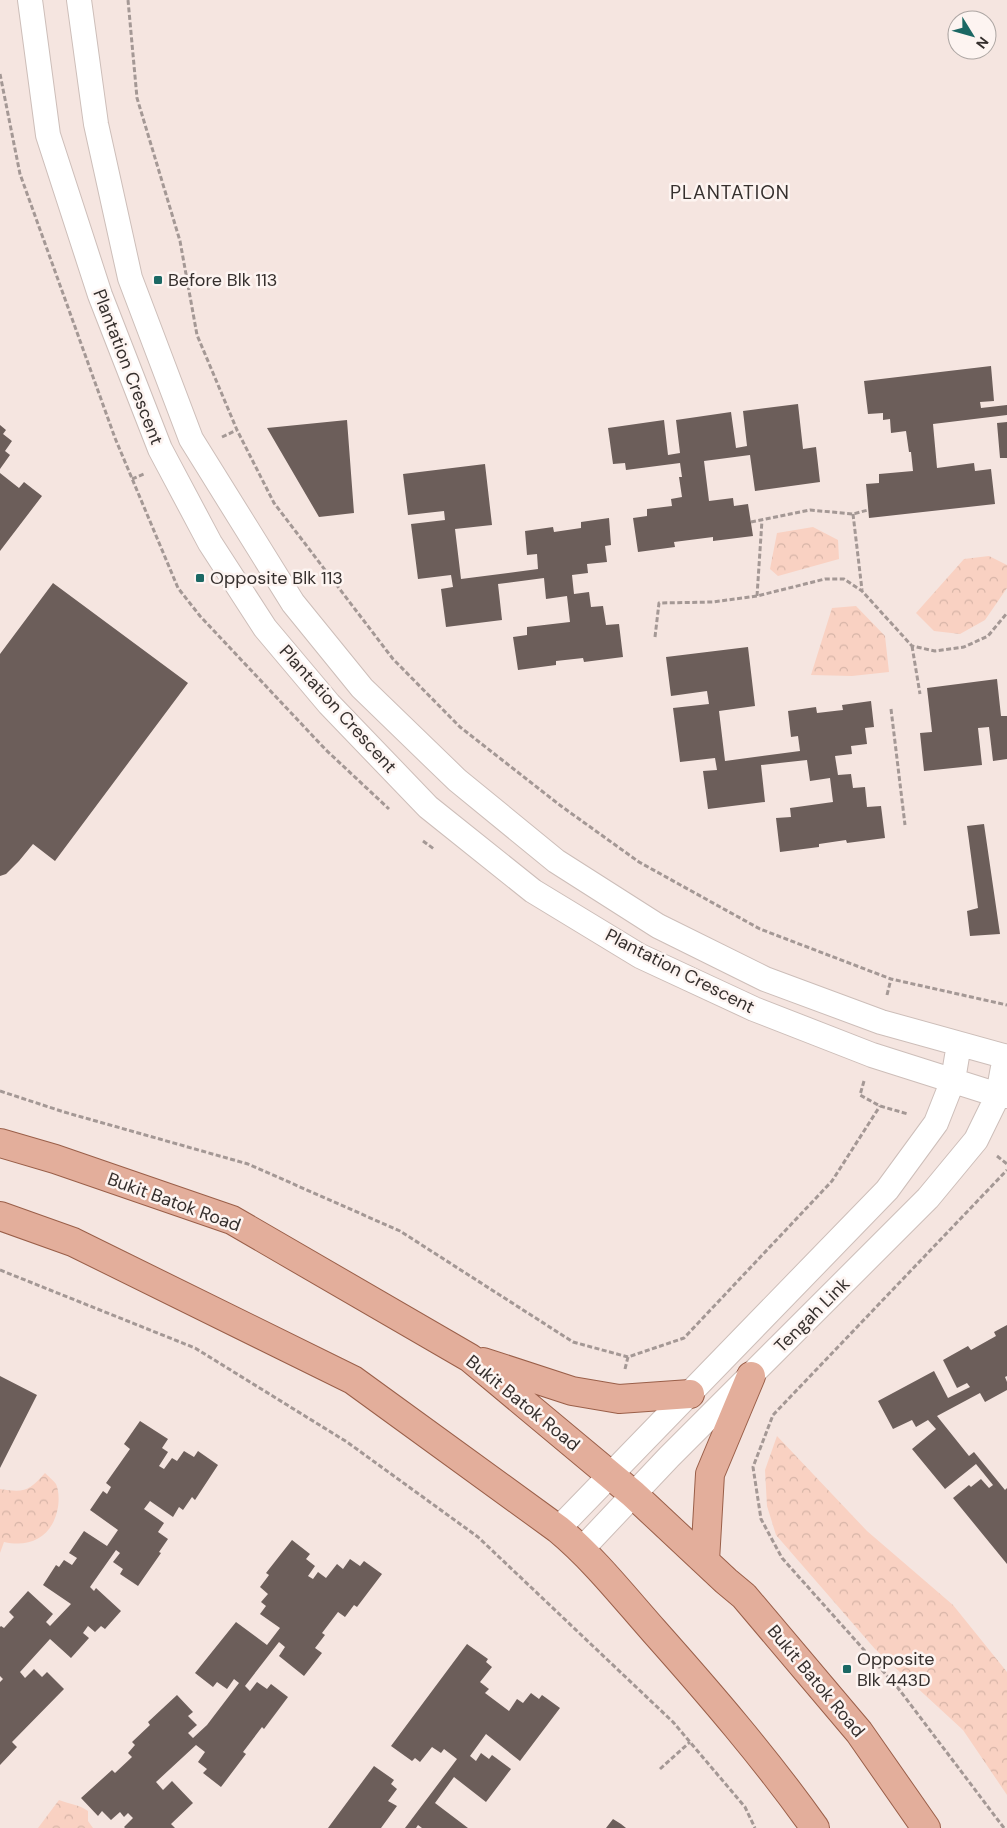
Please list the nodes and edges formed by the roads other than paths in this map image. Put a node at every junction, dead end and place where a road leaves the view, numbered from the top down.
1 (30, 0) edge
2 (79, 0) edge
3 (959, 1044) junction
4 (1006, 1057) edge
5 (953, 1080) junction
6 (1002, 1095) edge
7 (0, 1142) edge
8 (0, 1216) edge
9 (470, 1358) junction
10 (751, 1376) junction
11 (690, 1394) junction
12 (610, 1474) junction
13 (633, 1494) junction
14 (558, 1529) junction
15 (582, 1549) junction
16 (705, 1560) junction
17 (814, 1828) edge
18 (926, 1828) edge

1 - 5 street, Plantation Crescent
2 - 3 street, Plantation Crescent
3 - 4 street, Plantation Crescent
3 - 5 street, Tengah Link
4 - 6 street, Tengah Link
5 - 6 street, Plantation Crescent
5 - 11 street, Tengah Link
6 - 10 street, Tengah Link
7 - 9 main road, Bukit Batok Road
8 - 14 main road
9 - 11 main road
9 - 12 main road, Bukit Batok Road
10 - 13 street, Tengah Link
10 - 16 main road
11 - 12 street, Tengah Link
12 - 13 main road, Bukit Batok Road
12 - 14 street, Tengah Link
13 - 15 street, Tengah Link
13 - 16 main road, Bukit Batok Road
14 - 15 main road
15 - 17 main road
16 - 18 main road, Bukit Batok Road

